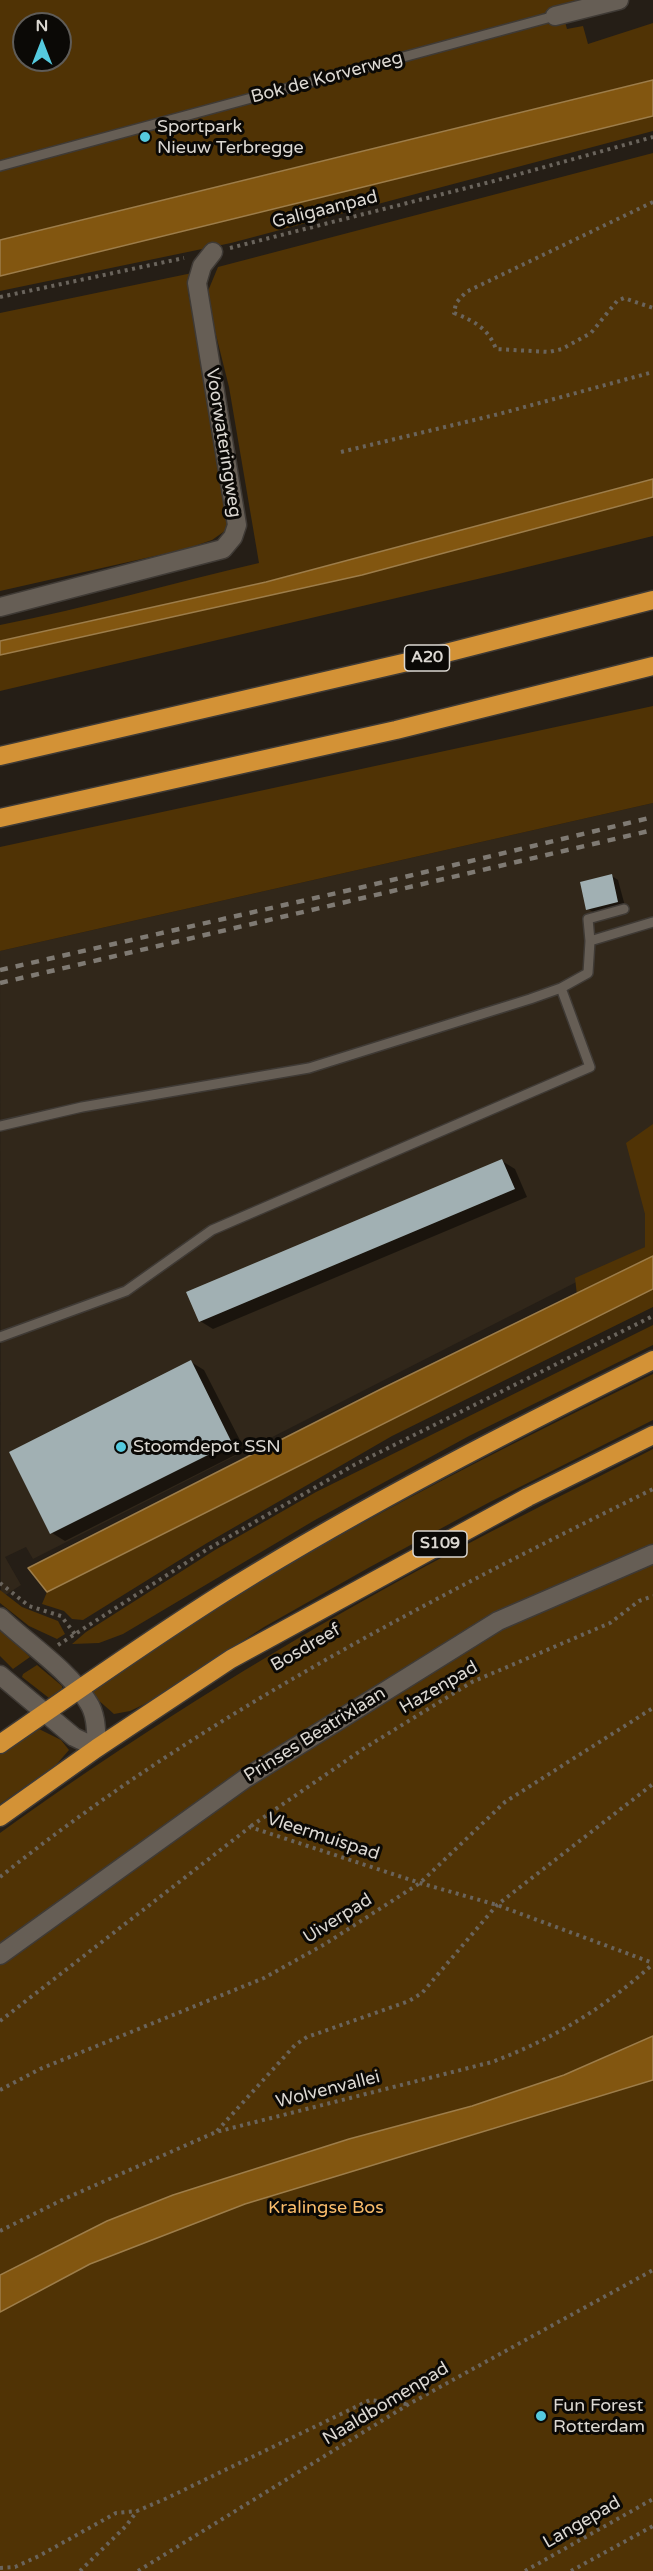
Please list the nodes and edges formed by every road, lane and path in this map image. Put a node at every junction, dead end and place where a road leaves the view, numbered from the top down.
1 (619, 0) edge
2 (555, 16) joint
3 (653, 137) edge
4 (0, 166) edge
5 (653, 202) edge
6 (213, 252) junction
7 (0, 297) edge
8 (653, 308) edge
9 (653, 372) edge
10 (341, 452) dead end
11 (653, 600) edge
12 (0, 607) edge
13 (653, 666) edge
14 (0, 756) edge
15 (0, 818) edge
16 (624, 909) dead end
17 (653, 922) edge
18 (590, 941) junction
19 (561, 988) junction
20 (0, 1126) edge
21 (653, 1316) edge
22 (0, 1337) edge
23 (653, 1360) edge
24 (653, 1435) edge
25 (653, 1489) edge
26 (653, 1554) edge
27 (0, 1583) edge
28 (653, 1596) edge
29 (0, 1617) edge
30 (75, 1634) junction
31 (43, 1655) junction
32 (0, 1675) edge
33 (79, 1690) junction
34 (653, 1708) edge
35 (45, 1713) junction
36 (0, 1744) edge
37 (97, 1748) junction
38 (653, 1784) edge
39 (0, 1817) edge
40 (250, 1827) junction
41 (0, 1877) edge
42 (420, 1883) junction
43 (497, 1905) junction
44 (0, 1955) edge
45 (653, 1963) edge
46 (0, 2021) edge
47 (0, 2090) edge
48 (216, 2132) junction
49 (0, 2231) edge
50 (653, 2270) edge
51 (409, 2404) junction
52 (653, 2499) edge
53 (137, 2511) junction
54 (653, 2526) edge
55 (0, 2568) edge
56 (80, 2571) edge
57 (138, 2571) edge
58 (525, 2571) edge
59 (571, 2571) edge

1 - 2 street, Bok de Korverweg
2 - 4 lane, Bok de Korverweg
3 - 6 path, Galigaanpad
5 - 8 path
6 - 7 path, Galigaanpad
6 - 12 street, Voorwateringweg
9 - 10 path
11 - 14 highway, A20
13 - 15 highway
16 - 18 lane
17 - 18 lane
18 - 19 lane
19 - 20 lane
19 - 22 lane
21 - 30 path
23 - 33 highway
24 - 37 highway, Bosdreef / S109
25 - 41 path, Bosdreef
26 - 44 street, Prinses Beatrixlaan
27 - 30 path
28 - 40 path, Hazenpad
29 - 31 street
30 - 31 path
31 - 33 street
32 - 35 street
33 - 35 highway
33 - 37 street
34 - 42 path, Uiverpad
35 - 36 highway
35 - 37 street
37 - 39 highway, Bosdreef / S109
38 - 43 path
40 - 42 path, Vleermuispad
40 - 46 path, Vleermuispad
42 - 43 path, Vleermuispad
42 - 47 path, Uiverpad
43 - 45 path, Vleermuispad
43 - 48 path
45 - 48 path, Wolvenvallei
48 - 49 path, Wolvenvallei
50 - 51 path, Naaldbomenpad
51 - 53 path
51 - 57 path, Naaldbomenpad
52 - 58 path, Langepad
53 - 55 path
53 - 56 path
54 - 59 path, Langepad

